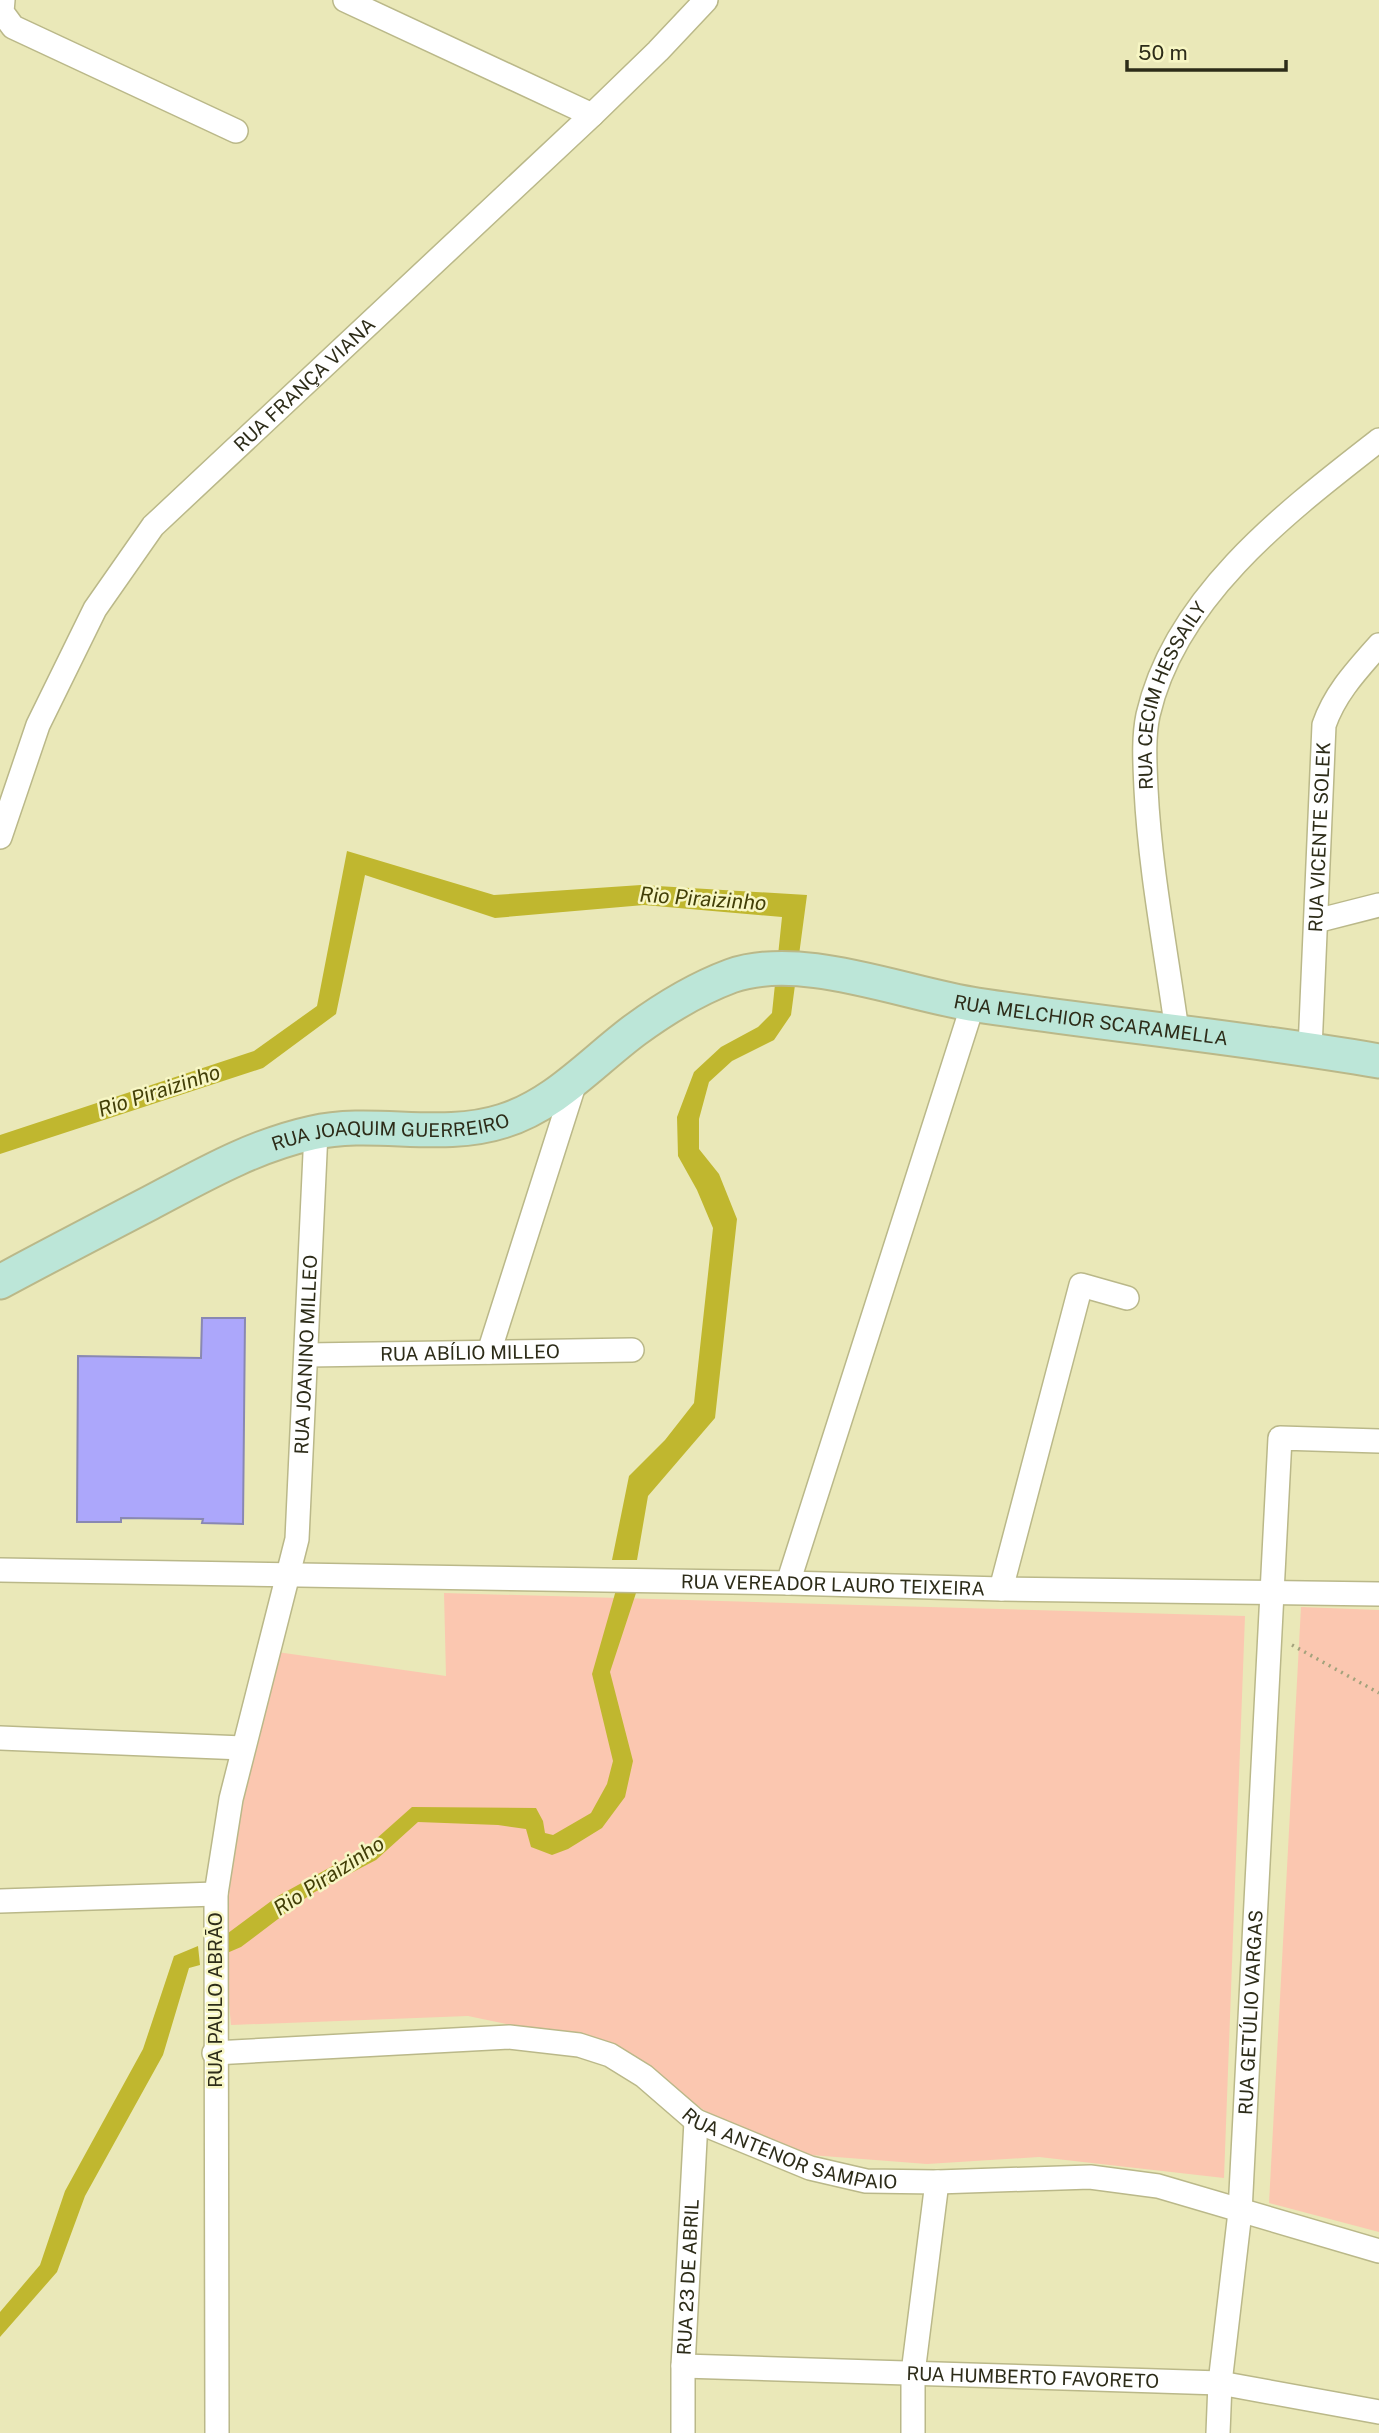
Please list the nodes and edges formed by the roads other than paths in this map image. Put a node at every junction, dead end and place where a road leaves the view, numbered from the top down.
1 (3, 0) edge
2 (345, 0) edge
3 (706, 0) edge
4 (592, 115) junction
5 (236, 131) dead end
6 (1379, 440) edge
7 (1379, 645) edge
8 (0, 837) edge
9 (1379, 905) edge
10 (1316, 921) junction
11 (771, 968) joint
12 (973, 1004) junction
13 (1177, 1031) junction
14 (1310, 1049) junction
15 (1379, 1061) edge
16 (576, 1079) junction
17 (316, 1132) junction
18 (0, 1282) edge
19 (1127, 1298) dead end
20 (632, 1350) dead end
21 (489, 1352) junction
22 (307, 1355) junction
23 (1379, 1441) edge
24 (0, 1570) edge
25 (287, 1575) junction
26 (788, 1583) junction
27 (1000, 1589) junction
28 (1274, 1592) junction
29 (1379, 1594) edge
30 (0, 1738) edge
31 (243, 1748) junction
32 (216, 1894) junction
33 (0, 1901) edge
34 (214, 2053) junction
35 (696, 2121) junction
36 (937, 2182) junction
37 (1240, 2212) junction
38 (1379, 2251) edge
39 (683, 2365) junction
40 (913, 2373) junction
41 (1220, 2383) junction
42 (1379, 2412) edge
43 (217, 2433) edge
44 (683, 2433) edge
45 (912, 2433) edge
46 (1218, 2433) edge

1 - 5 street
2 - 4 street
3 - 4 street, RUA FRANÇA VIANA
4 - 8 street, RUA FRANÇA VIANA
6 - 13 street, RUA CECIM HESSAILY
7 - 10 street, RUA VICENTE SOLEK
9 - 10 street
10 - 14 street, RUA VICENTE SOLEK
11 - 12 street, RUA MELCHIOR SCARAMELLA
11 - 16 street, RUA JOAQUIM GUERREIRO
12 - 13 street, RUA MELCHIOR SCARAMELLA
12 - 26 street
13 - 14 street, RUA MELCHIOR SCARAMELLA
14 - 15 street, RUA MELCHIOR SCARAMELLA
16 - 17 street, RUA JOAQUIM GUERREIRO
16 - 21 street
17 - 18 street, RUA JOAQUIM GUERREIRO
17 - 22 street, RUA JOANINO MILLEO
19 - 27 street
20 - 21 street, RUA ABÍLIO MILLEO
21 - 22 street, RUA ABÍLIO MILLEO
22 - 25 street, RUA JOANINO MILLEO
23 - 28 street, RUA GETÚLIO VARGAS
24 - 25 street, RUA VEREADOR LAURO TEIXEIRA
25 - 26 street, RUA VEREADOR LAURO TEIXEIRA
25 - 31 street, RUA PAULO ABRÃO
26 - 27 street, RUA VEREADOR LAURO TEIXEIRA
27 - 28 street, RUA VEREADOR LAURO TEIXEIRA
28 - 29 street, RUA VEREADOR LAURO TEIXEIRA
28 - 37 street, RUA GETÚLIO VARGAS
30 - 31 street
31 - 32 street, RUA PAULO ABRÃO
32 - 33 street
32 - 34 street, RUA PAULO ABRÃO
34 - 35 street, RUA ANTENOR SAMPAIO
34 - 43 street, RUA PAULO ABRÃO
35 - 36 street, RUA ANTENOR SAMPAIO
35 - 39 street, RUA 23 DE ABRIL
36 - 37 street, RUA ANTENOR SAMPAIO
36 - 40 street
37 - 38 street, RUA ANTENOR SAMPAIO
37 - 41 street, RUA GETÚLIO VARGAS
39 - 40 street, RUA HUMBERTO FAVORETO
39 - 44 street, RUA 23 DE ABRIL
40 - 41 street, RUA HUMBERTO FAVORETO
40 - 45 street
41 - 42 street, RUA HUMBERTO FAVORETO
41 - 46 street, RUA GETÚLIO VARGAS

